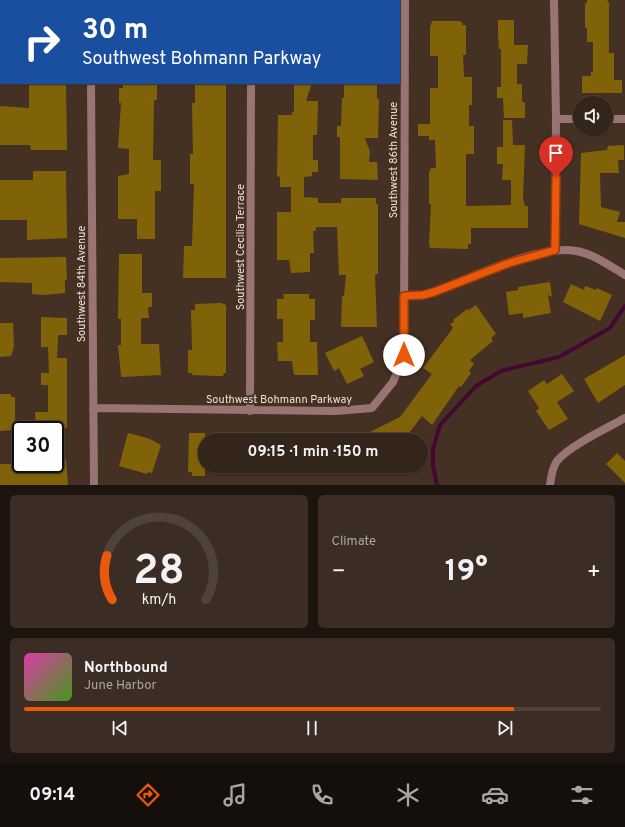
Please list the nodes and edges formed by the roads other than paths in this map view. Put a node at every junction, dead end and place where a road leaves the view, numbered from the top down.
1 (405, 0) edge
2 (554, 0) edge
3 (91, 84) edge
4 (251, 84) edge
5 (556, 119) junction
6 (573, 119) edge
7 (613, 119) edge
8 (625, 119) edge
9 (555, 250) junction
10 (625, 275) edge
11 (404, 296) junction
12 (93, 408) junction
13 (250, 411) junction
14 (625, 418) edge
15 (94, 485) edge
16 (550, 485) edge

1 - 11 street, Southwest 86th Avenue
2 - 5 street
3 - 12 street, Southwest 84th Avenue
4 - 13 street, Southwest Cecilia Terrace
5 - 6 street
5 - 9 street
7 - 8 street
9 - 10 street
9 - 11 street
11 - 13 street, Southwest Bohmann Parkway
12 - 13 street, Southwest Bohmann Parkway
12 - 15 street, Southwest 84th Avenue
14 - 16 street

